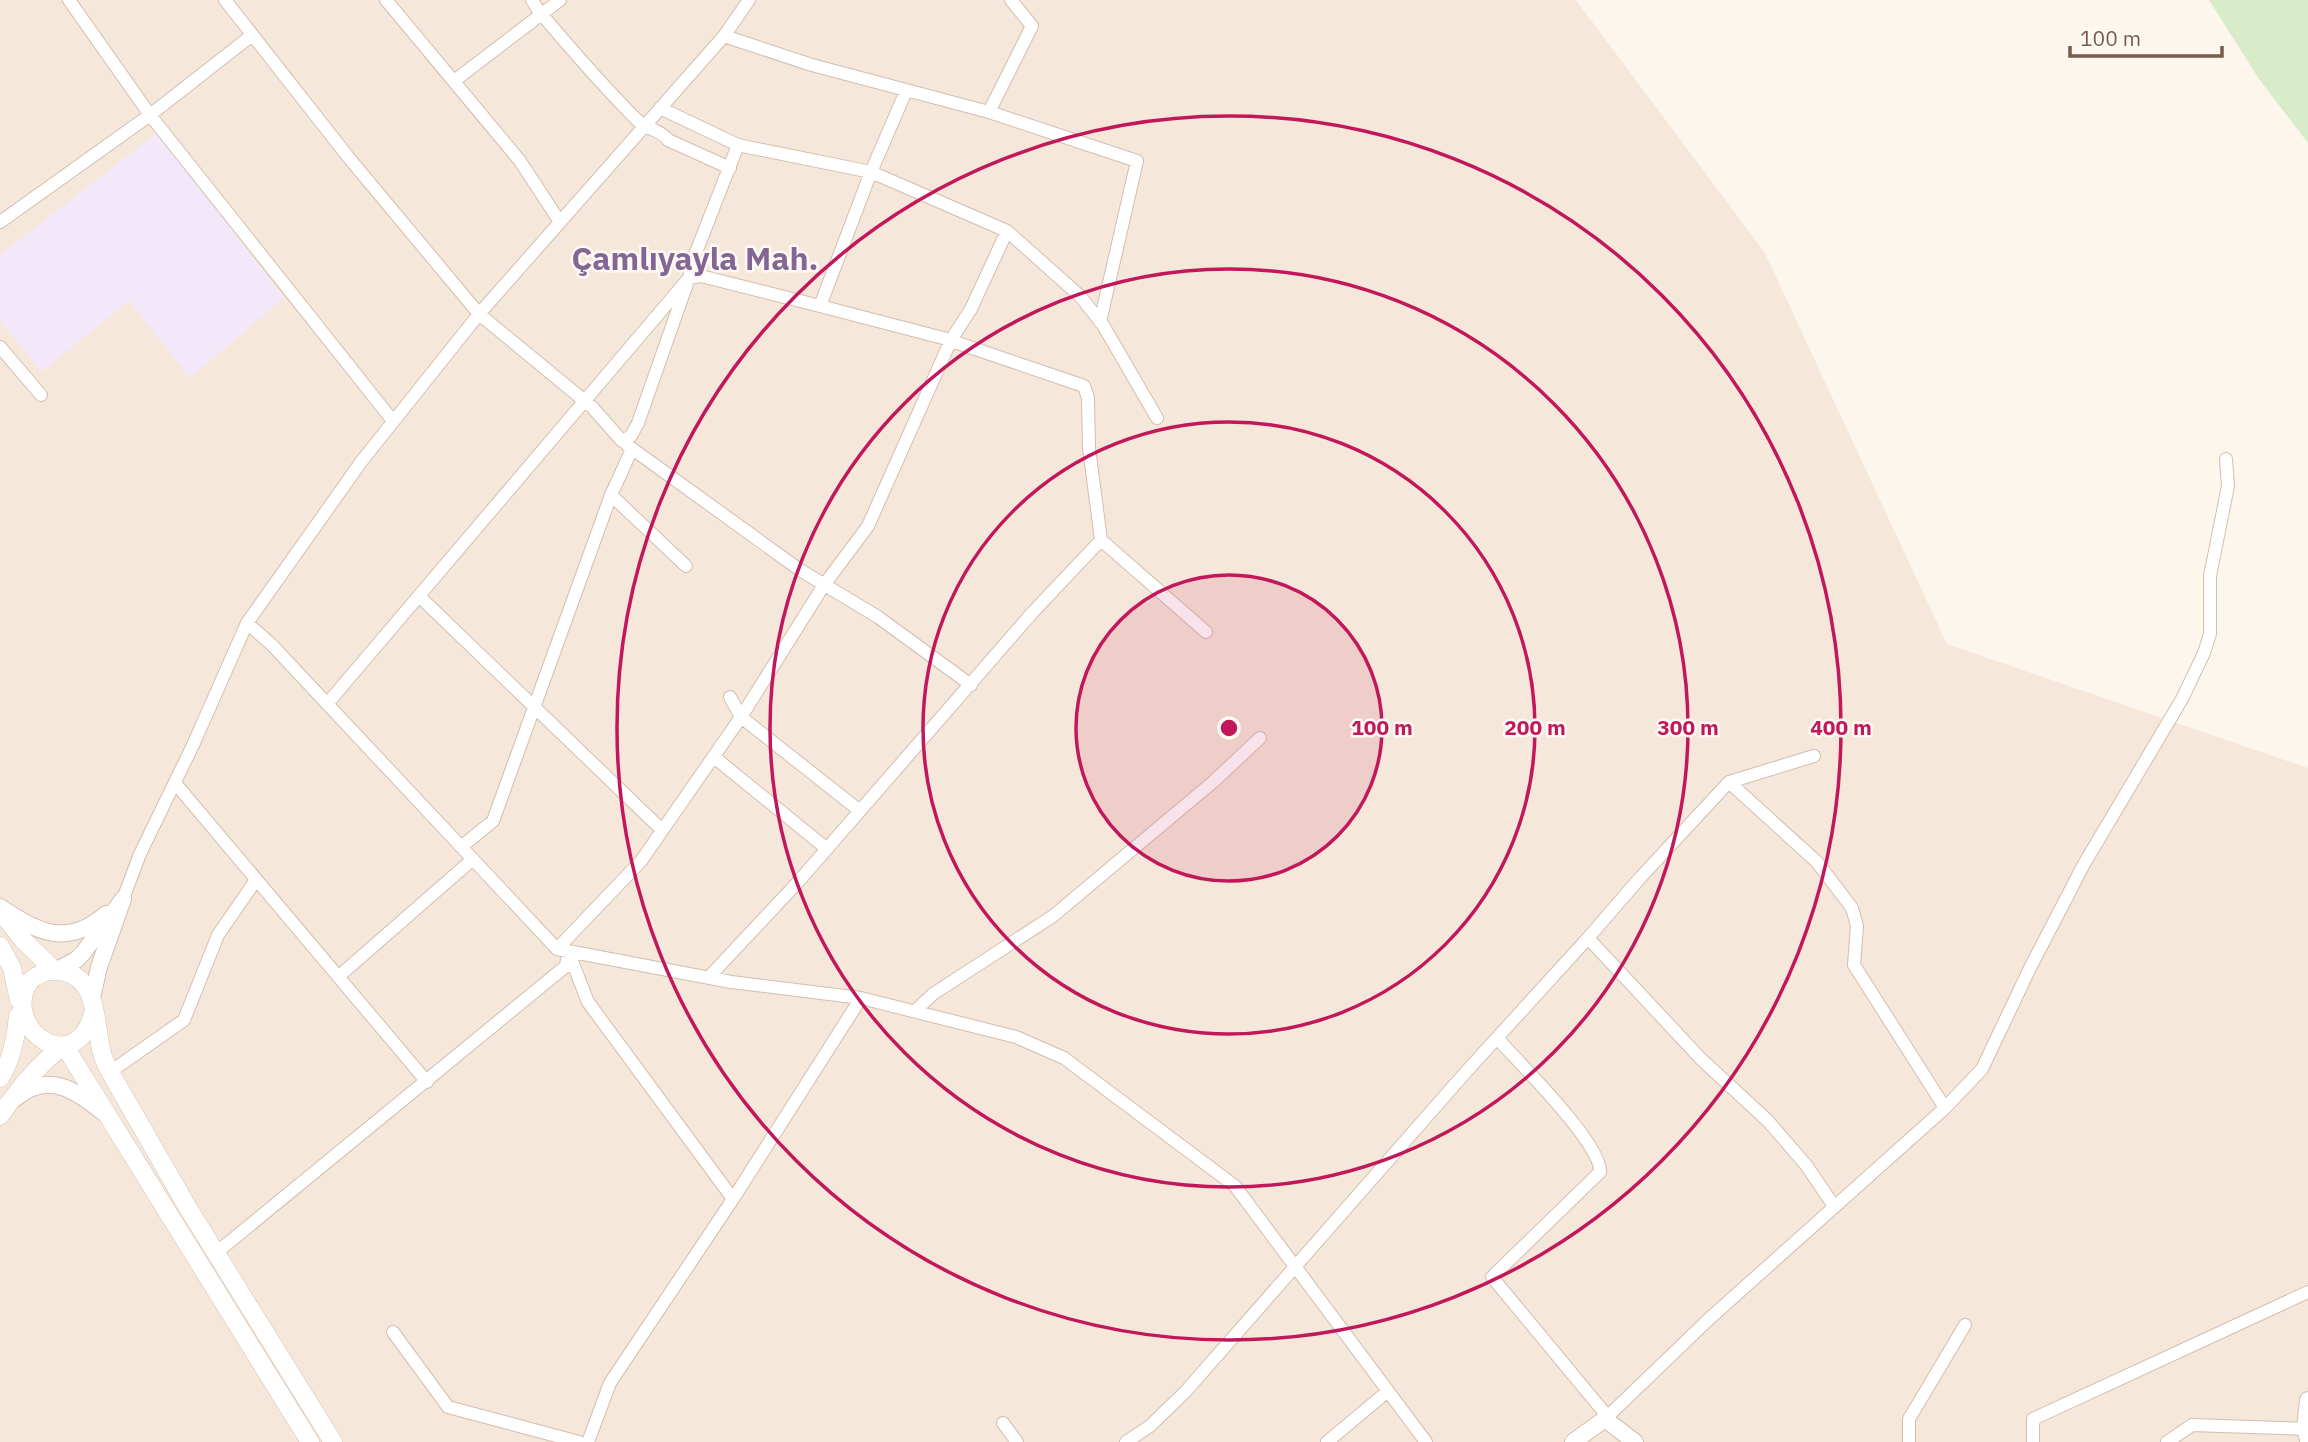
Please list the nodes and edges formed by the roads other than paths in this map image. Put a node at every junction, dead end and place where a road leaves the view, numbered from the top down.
1 (69, 0) edge
2 (225, 0) edge
3 (386, 0) edge
4 (532, 0) edge
5 (560, 0) edge
6 (750, 0) edge
7 (1012, 0) edge
8 (541, 14) junction
9 (251, 36) junction
10 (724, 36) junction
11 (454, 81) junction
12 (906, 91) junction
13 (660, 108) junction
14 (989, 112) junction
15 (150, 115) junction
16 (644, 127) junction
17 (738, 145) junction
18 (730, 169) junction
19 (871, 172) junction
20 (0, 222) edge
21 (560, 222) junction
22 (1007, 231) junction
23 (689, 278) junction
24 (820, 306) junction
25 (479, 314) junction
26 (1100, 322) junction
27 (951, 340) junction
28 (0, 346) edge
29 (41, 396) dead end
30 (584, 400) junction
31 (1157, 418) dead end
32 (393, 421) junction
33 (627, 445) junction
34 (2226, 459) dead end
35 (611, 495) junction
36 (1101, 540) junction
37 (686, 566) dead end
38 (824, 585) junction
39 (419, 596) junction
40 (247, 623) junction
41 (1206, 632) dead end
42 (971, 685) junction
43 (730, 697) dead end
44 (327, 704) junction
45 (534, 705) junction
46 (741, 717) junction
47 (1260, 738) dead end
48 (1814, 755) dead end
49 (715, 757) junction
50 (1729, 782) junction
51 (175, 783) junction
52 (860, 811) junction
53 (662, 830) junction
54 (461, 847) junction
55 (827, 849) junction
56 (473, 859) junction
57 (256, 880) junction
58 (123, 899) junction
59 (0, 909) edge
60 (1588, 938) junction
61 (0, 946) edge
62 (562, 950) junction
63 (55, 971) junction
64 (338, 976) junction
65 (709, 977) junction
66 (861, 998) junction
67 (93, 1004) junction
68 (18, 1007) junction
69 (915, 1011) junction
70 (1497, 1038) junction
71 (64, 1045) junction
72 (110, 1072) junction
73 (0, 1078) edge
74 (427, 1082) junction
75 (1945, 1108) junction
76 (4, 1110) edge
77 (109, 1117) junction
78 (733, 1199) junction
79 (1835, 1206) junction
80 (216, 1253) junction
81 (1293, 1266) junction
82 (2308, 1292) edge
83 (1965, 1325) dead end
84 (393, 1332) dead end
85 (1388, 1391) junction
86 (2308, 1400) edge
87 (1606, 1418) junction
88 (1003, 1423) dead end
89 (2307, 1432) edge
90 (310, 1442) edge
91 (333, 1442) edge
92 (579, 1442) edge
93 (588, 1442) edge
94 (1017, 1442) edge
95 (1126, 1442) edge
96 (1327, 1442) edge
97 (1426, 1442) edge
98 (1573, 1442) edge
99 (1585, 1442) edge
100 (1635, 1442) edge
101 (1909, 1442) edge
102 (2033, 1442) edge
103 (2168, 1442) edge

1 - 15 street
2 - 9 street
3 - 11 street
4 - 8 street
5 - 8 street
6 - 10 street
7 - 14 street
8 - 11 street
8 - 16 street
9 - 15 street
9 - 25 street
10 - 12 street
10 - 13 street
11 - 21 street
12 - 14 street
12 - 19 street
13 - 16 street
13 - 17 street
14 - 26 street
15 - 20 street
15 - 32 street
16 - 18 street
16 - 21 street
17 - 18 street
17 - 19 street
18 - 23 street
19 - 22 street
19 - 24 street
21 - 25 street
22 - 26 street
22 - 27 street
23 - 24 street
23 - 30 street
23 - 33 street
24 - 27 street
25 - 30 street
25 - 32 street
26 - 31 street
27 - 36 street
27 - 38 street
28 - 29 street
30 - 33 street
30 - 39 street
32 - 40 street
33 - 35 street
33 - 38 street
34 - 75 street
35 - 37 street
35 - 45 street
36 - 41 street
36 - 42 street
38 - 42 street
38 - 46 street
39 - 44 street
39 - 45 street
40 - 44 street
40 - 51 street
42 - 52 street
43 - 46 street
44 - 54 street
45 - 53 street
45 - 54 street
46 - 49 street
46 - 52 street
47 - 69 street
48 - 50 street
49 - 53 street
49 - 55 street
50 - 60 street
50 - 75 street
51 - 57 street
51 - 58 street
52 - 55 street
53 - 62 street
54 - 56 street
55 - 65 street
56 - 62 street
56 - 64 street
57 - 64 street
57 - 72 street
58 - 59 street
58 - 63 street
58 - 67 street
59 - 63 main road
60 - 70 street
60 - 79 street
61 - 68 main road
62 - 65 street
62 - 74 street
62 - 78 street
63 - 67 main road
63 - 68 main road
64 - 74 street
65 - 66 street
66 - 69 street
66 - 78 street
67 - 71 main road
67 - 72 main road
68 - 71 main road
68 - 73 main road
69 - 81 street
70 - 81 street
70 - 87 street
71 - 76 main road
71 - 77 main road
72 - 80 main road
74 - 80 street
75 - 79 street
76 - 77 street
77 - 90 main road
78 - 93 street
79 - 87 street
80 - 91 main road
81 - 85 street
81 - 95 street
82 - 102 street
83 - 101 street
84 - 92 street
85 - 96 street
85 - 97 street
86 - 89 street
87 - 98 street
87 - 99 street
87 - 100 street
88 - 94 street
89 - 103 street

